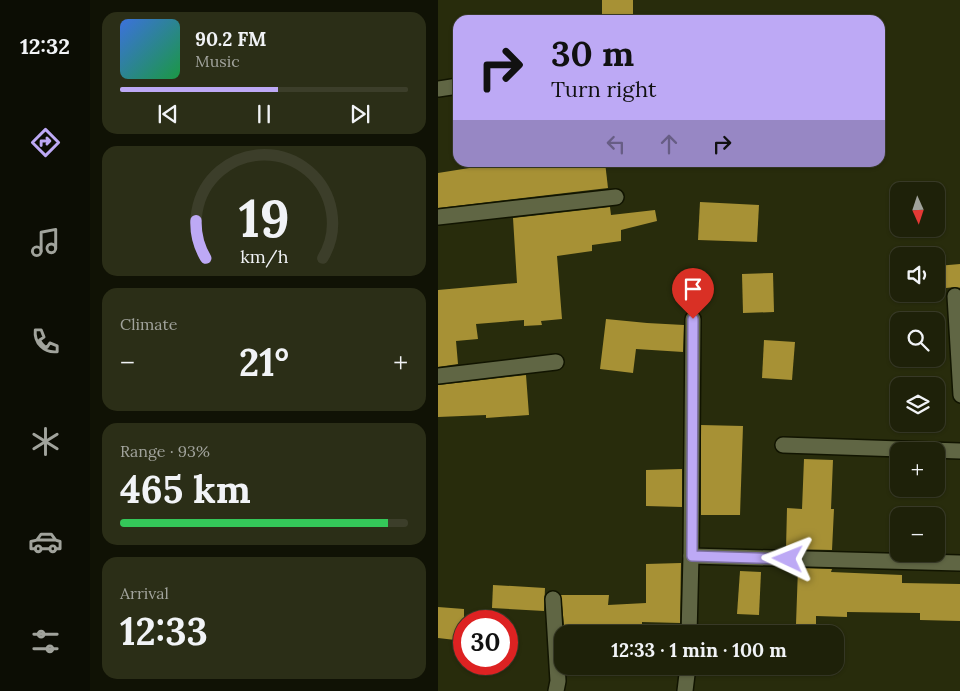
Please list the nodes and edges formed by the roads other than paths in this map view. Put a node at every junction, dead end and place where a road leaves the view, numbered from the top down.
1 (453, 87) edge
2 (438, 89) edge
3 (616, 197) dead end
4 (438, 217) edge
5 (955, 296) dead end
6 (693, 319) dead end
7 (556, 362) dead end
8 (438, 376) edge
9 (960, 396) edge
10 (782, 445) dead end
11 (960, 450) edge
12 (692, 556) junction
13 (960, 563) edge
14 (552, 599) dead end
15 (689, 625) edge
16 (687, 675) edge
17 (556, 691) edge
18 (685, 691) edge

1 - 2 street
3 - 4 street
5 - 9 street
6 - 12 street
7 - 8 street
10 - 11 street
12 - 13 street
12 - 15 street
14 - 17 street
16 - 18 street

